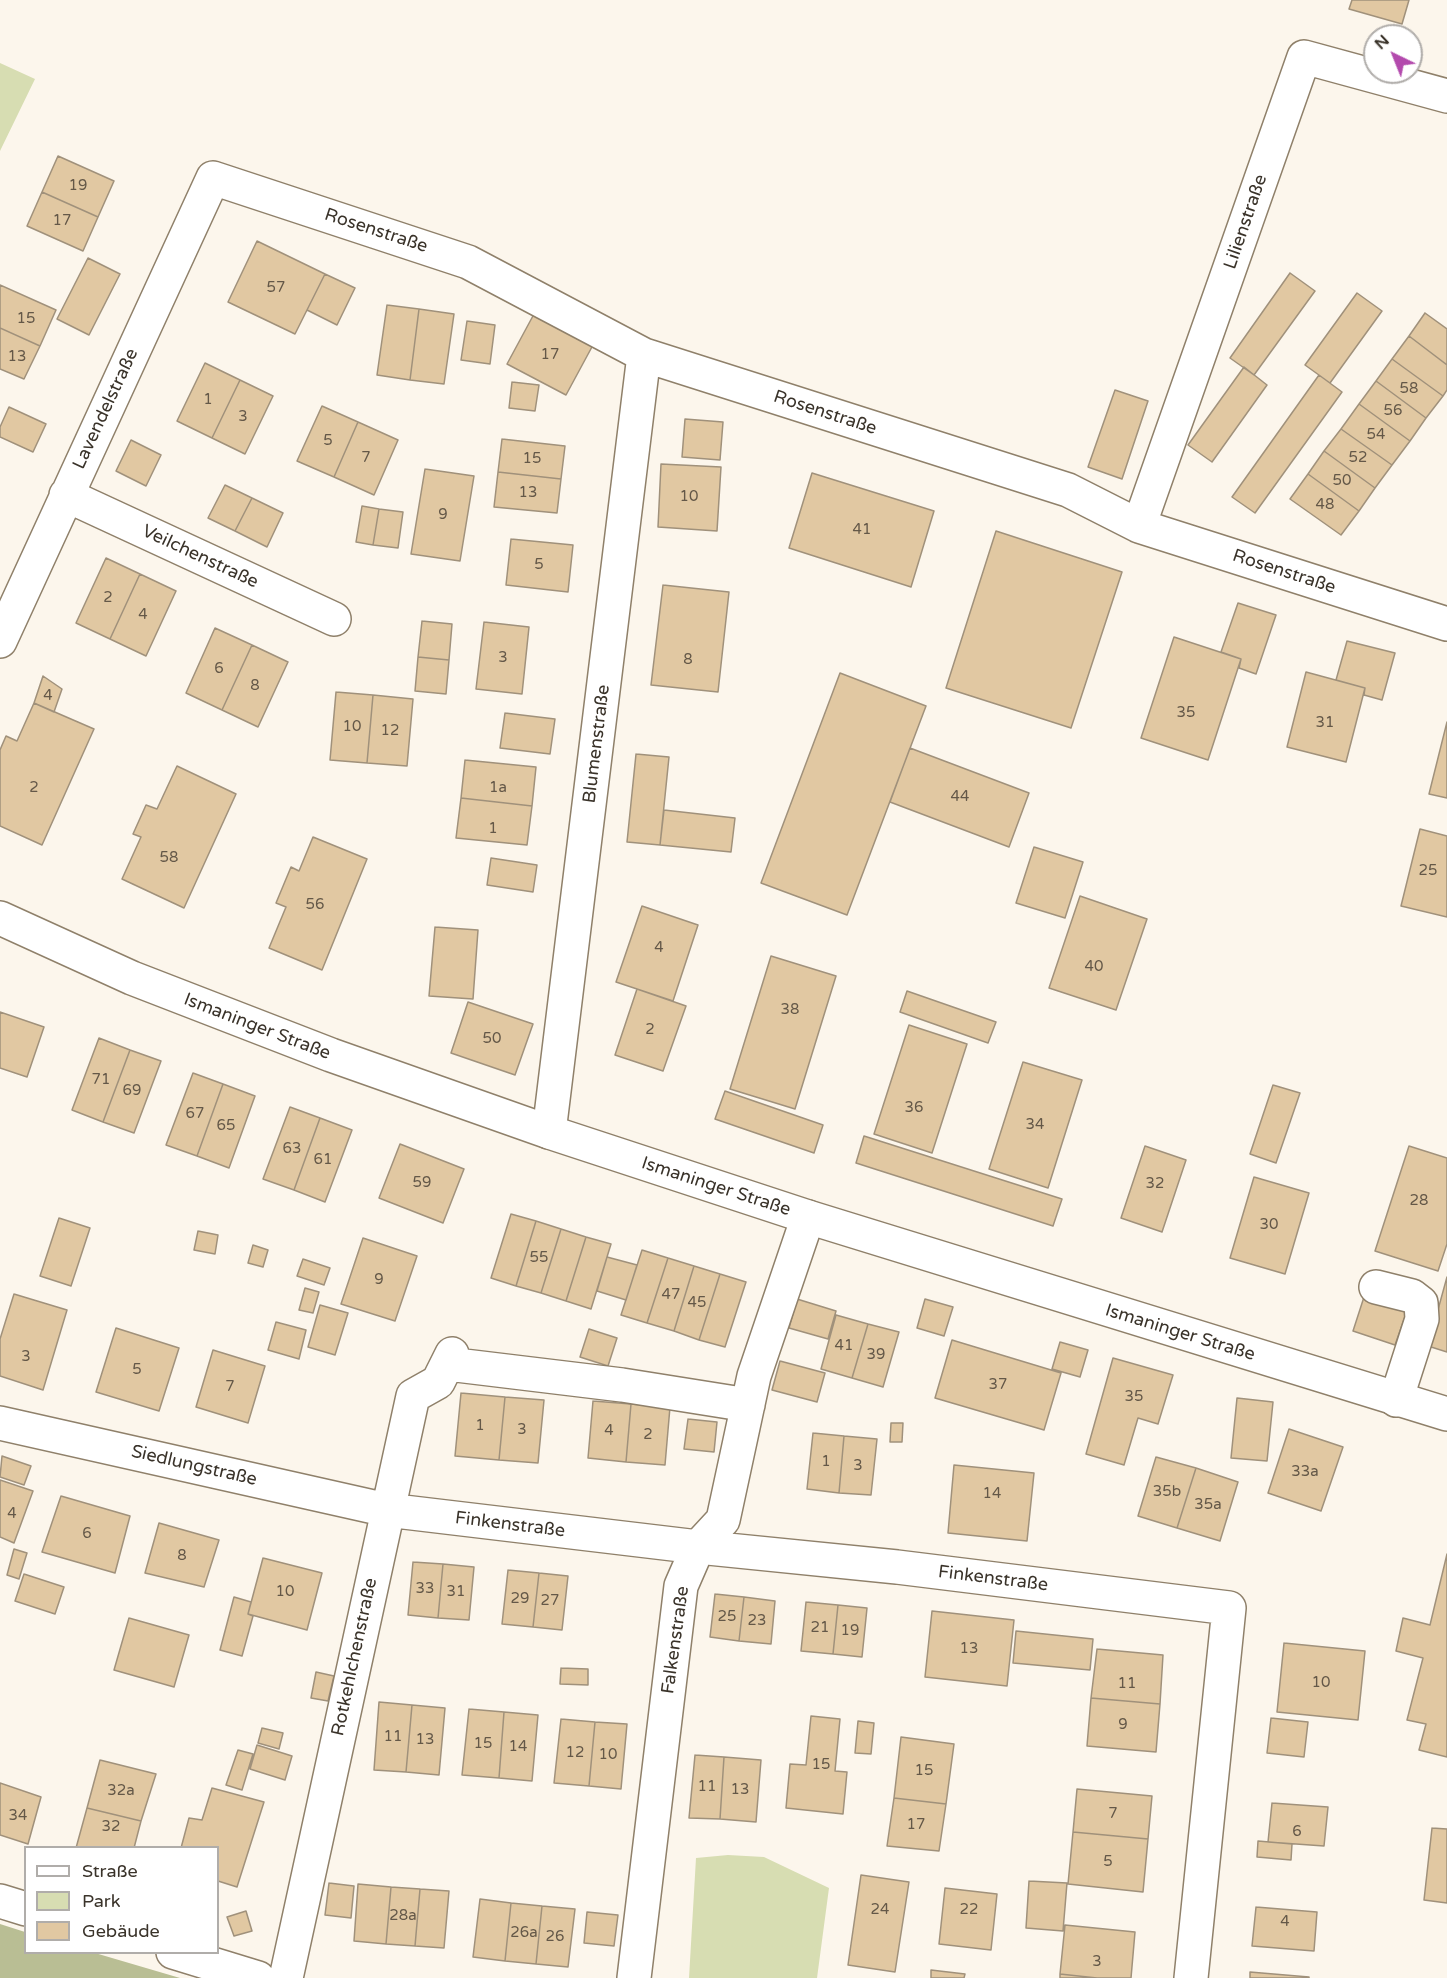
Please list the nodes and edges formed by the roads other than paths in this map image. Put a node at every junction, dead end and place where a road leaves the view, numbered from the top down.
1 (1447, 96) edge
2 (213, 178) joint
3 (644, 356) junction
4 (66, 495) junction
5 (1139, 526) junction
6 (334, 619) dead end
7 (1447, 624) edge
8 (0, 641) edge
9 (0, 918) edge
10 (549, 1132) junction
11 (808, 1217) junction
12 (1376, 1287) dead end
13 (1396, 1400) junction
14 (748, 1405) junction
15 (1447, 1414) edge
16 (0, 1423) edge
17 (387, 1510) junction
18 (699, 1547) junction
19 (0, 1901) edge
20 (24, 1908) edge
21 (175, 1954) edge
22 (258, 1978) edge
23 (286, 1978) edge
24 (634, 1978) edge
25 (1191, 1978) edge

1 - 5 street, Lilienstraße
2 - 3 street, Rosenstraße
2 - 4 street, Lavendelstraße
3 - 5 street, Rosenstraße
3 - 10 street, Blumenstraße
4 - 6 street, Veilchenstraße
4 - 8 street, Lavendelstraße
5 - 7 street, Rosenstraße
9 - 10 street, Ismaninger Straße
10 - 11 street, Ismaninger Straße
11 - 13 street, Ismaninger Straße
11 - 14 street, Falkenstraße
12 - 13 street
13 - 15 street, Ismaninger Straße
14 - 17 street, Rotkehlchenstraße
14 - 18 street, Falkenstraße
16 - 17 street, Siedlungstraße
17 - 18 street, Finkenstraße
17 - 23 street, Rotkehlchenstraße
18 - 24 street, Falkenstraße
18 - 25 street, Finkenstraße
19 - 20 street
21 - 22 street

